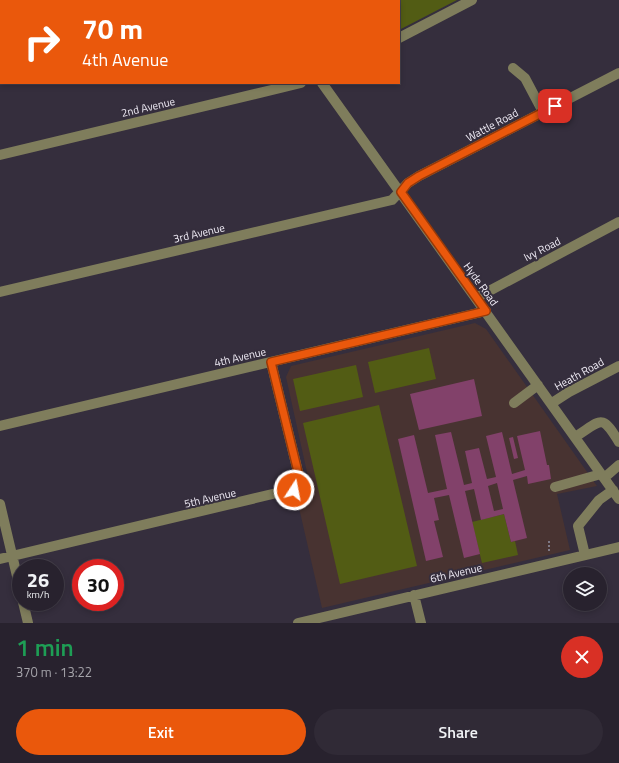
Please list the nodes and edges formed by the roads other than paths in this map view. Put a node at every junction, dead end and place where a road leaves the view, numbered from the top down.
1 (472, 0) edge
2 (400, 37) edge
3 (513, 68) dead end
4 (619, 73) edge
5 (297, 84) edge
6 (323, 84) edge
7 (542, 112) junction
8 (0, 155) edge
9 (401, 192) junction
10 (619, 222) edge
11 (0, 292) edge
12 (476, 298) junction
13 (486, 311) junction
14 (271, 362) junction
15 (619, 366) edge
16 (538, 385) junction
17 (514, 403) dead end
18 (552, 403) junction
19 (0, 426) edge
20 (575, 437) junction
21 (619, 442) edge
22 (619, 465) edge
23 (603, 476) junction
24 (555, 487) dead end
25 (613, 490) junction
26 (619, 499) edge
27 (0, 504) edge
28 (619, 547) edge
29 (585, 555) junction
30 (13, 557) junction
31 (0, 560) edge
32 (414, 595) junction
33 (25, 611) edge
34 (28, 623) edge
35 (298, 623) edge
36 (421, 623) edge

1 - 2 street
3 - 7 street
4 - 7 street, Wattle Road
5 - 8 street, 2nd Avenue
6 - 9 street, Hyde Road
7 - 9 street, Wattle Road
9 - 11 street, 3rd Avenue
9 - 12 street, Hyde Road
10 - 12 street, Ivy Road
12 - 13 street, Hyde Road
13 - 14 street, 4th Avenue
13 - 16 street, Hyde Road
14 - 19 street, 4th Avenue
14 - 30 street, 5th Avenue
15 - 18 street, Heath Road
16 - 17 street
16 - 18 street, Hyde Road
18 - 20 street, Hyde Road
20 - 21 street
20 - 23 street, Hyde Road
22 - 23 street
23 - 24 street
23 - 25 street, Hyde Road
25 - 26 street, Hyde Road
25 - 29 street
27 - 30 street
28 - 29 street, 6th Avenue
29 - 32 street, 6th Avenue
30 - 31 street, 5th Avenue
32 - 35 street, 6th Avenue
32 - 36 street
33 - 34 street

